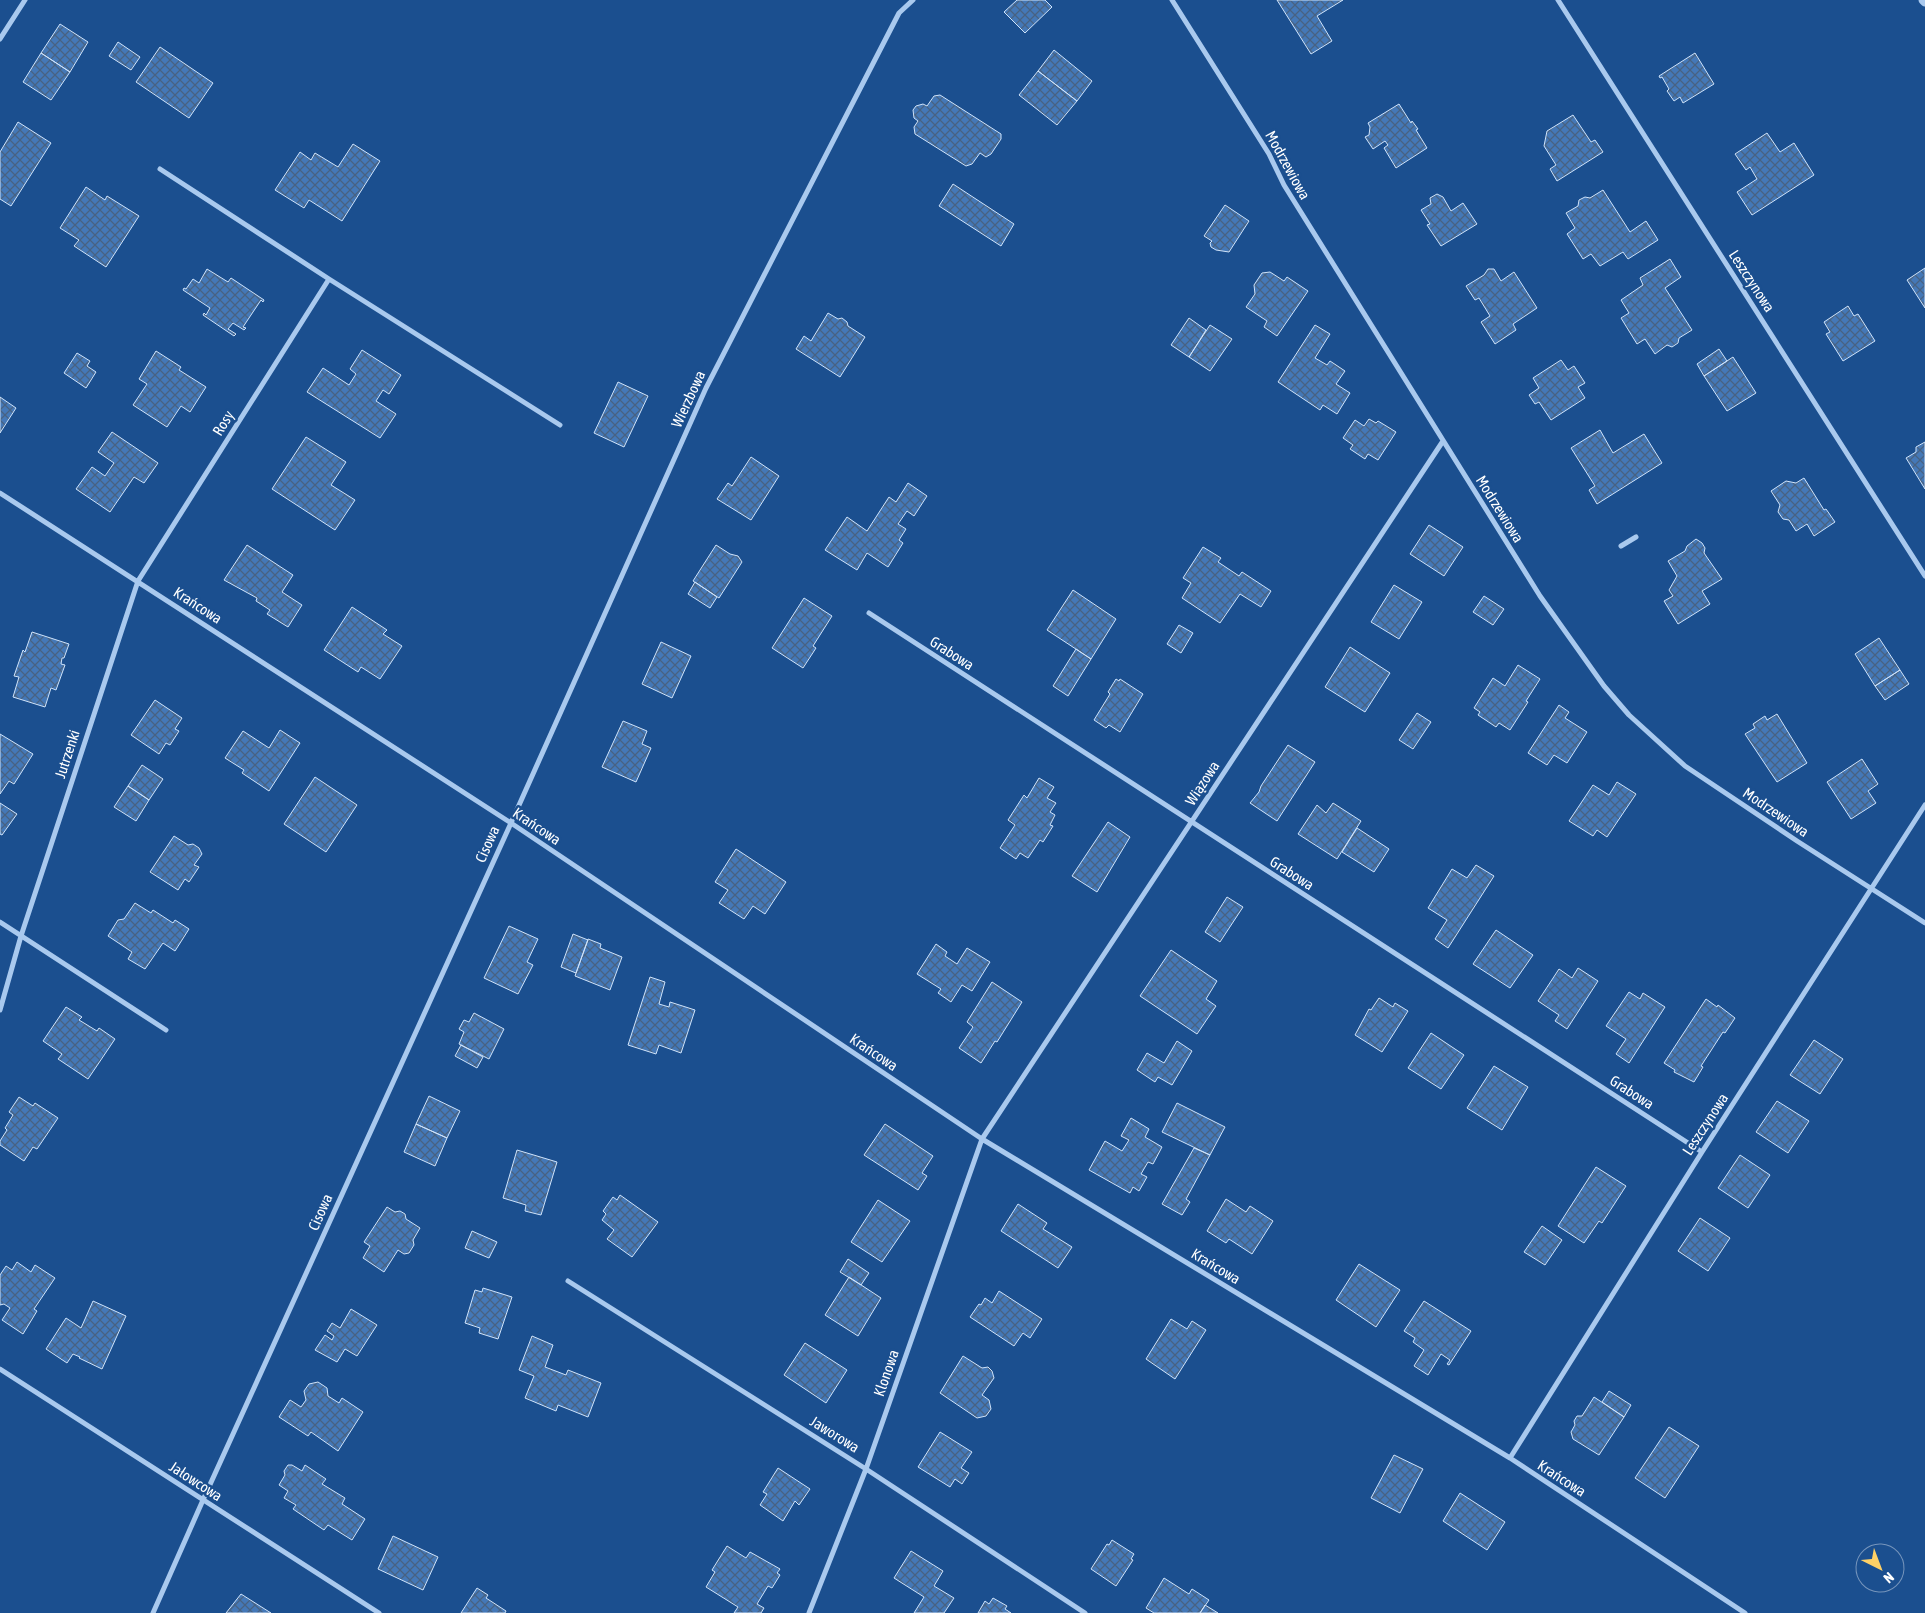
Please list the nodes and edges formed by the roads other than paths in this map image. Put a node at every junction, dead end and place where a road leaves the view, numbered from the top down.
1 (25, 0) edge
2 (914, 0) edge
3 (1172, 0) edge
4 (1558, 0) edge
5 (0, 38) edge
6 (160, 169) dead end
7 (329, 279) junction
8 (560, 425) dead end
9 (1442, 442) junction
10 (0, 493) edge
11 (1636, 536) dead end
12 (1621, 546) dead end
13 (1925, 576) edge
14 (138, 581) junction
15 (869, 614) dead end
16 (1925, 806) edge
17 (1191, 822) junction
18 (511, 823) junction
19 (1872, 890) junction
20 (0, 922) edge
21 (1925, 923) edge
22 (21, 936) junction
23 (0, 1010) edge
24 (166, 1030) dead end
25 (982, 1139) junction
26 (1702, 1152) junction
27 (568, 1282) dead end
28 (0, 1369) edge
29 (1510, 1458) junction
30 (866, 1469) junction
31 (203, 1500) junction
32 (153, 1613) edge
33 (379, 1613) edge
34 (809, 1613) edge
35 (1085, 1613) edge
36 (1745, 1613) edge

1 - 5 street
2 - 18 street, Wierzbowa
3 - 9 street, Modrzewiowa
4 - 13 street, Leszczynowa
6 - 7 street
7 - 8 street
7 - 14 street, Rosy
9 - 17 street, Wiązowa
9 - 19 street, Modrzewiowa
10 - 14 street, Krańcowa
11 - 12 street
14 - 18 street, Krańcowa
14 - 22 street, Jutrzenki
15 - 17 street, Grabowa
16 - 19 street, Leszczynowa
17 - 25 street, Wiązowa
17 - 26 street, Grabowa
18 - 25 street, Krańcowa
18 - 31 street, Cisowa
19 - 21 street, Modrzewiowa
19 - 26 street, Leszczynowa
20 - 22 street
22 - 23 street, Jutrzenki
22 - 24 street
25 - 29 street, Krańcowa
25 - 30 street, Klonowa
26 - 29 street, Leszczynowa
27 - 30 street, Jaworowa
28 - 31 street, Jałowcowa
29 - 36 street, Krańcowa
30 - 34 street, Klonowa
30 - 35 street, Jaworowa
31 - 32 street, Cisowa
31 - 33 street, Jałowcowa

